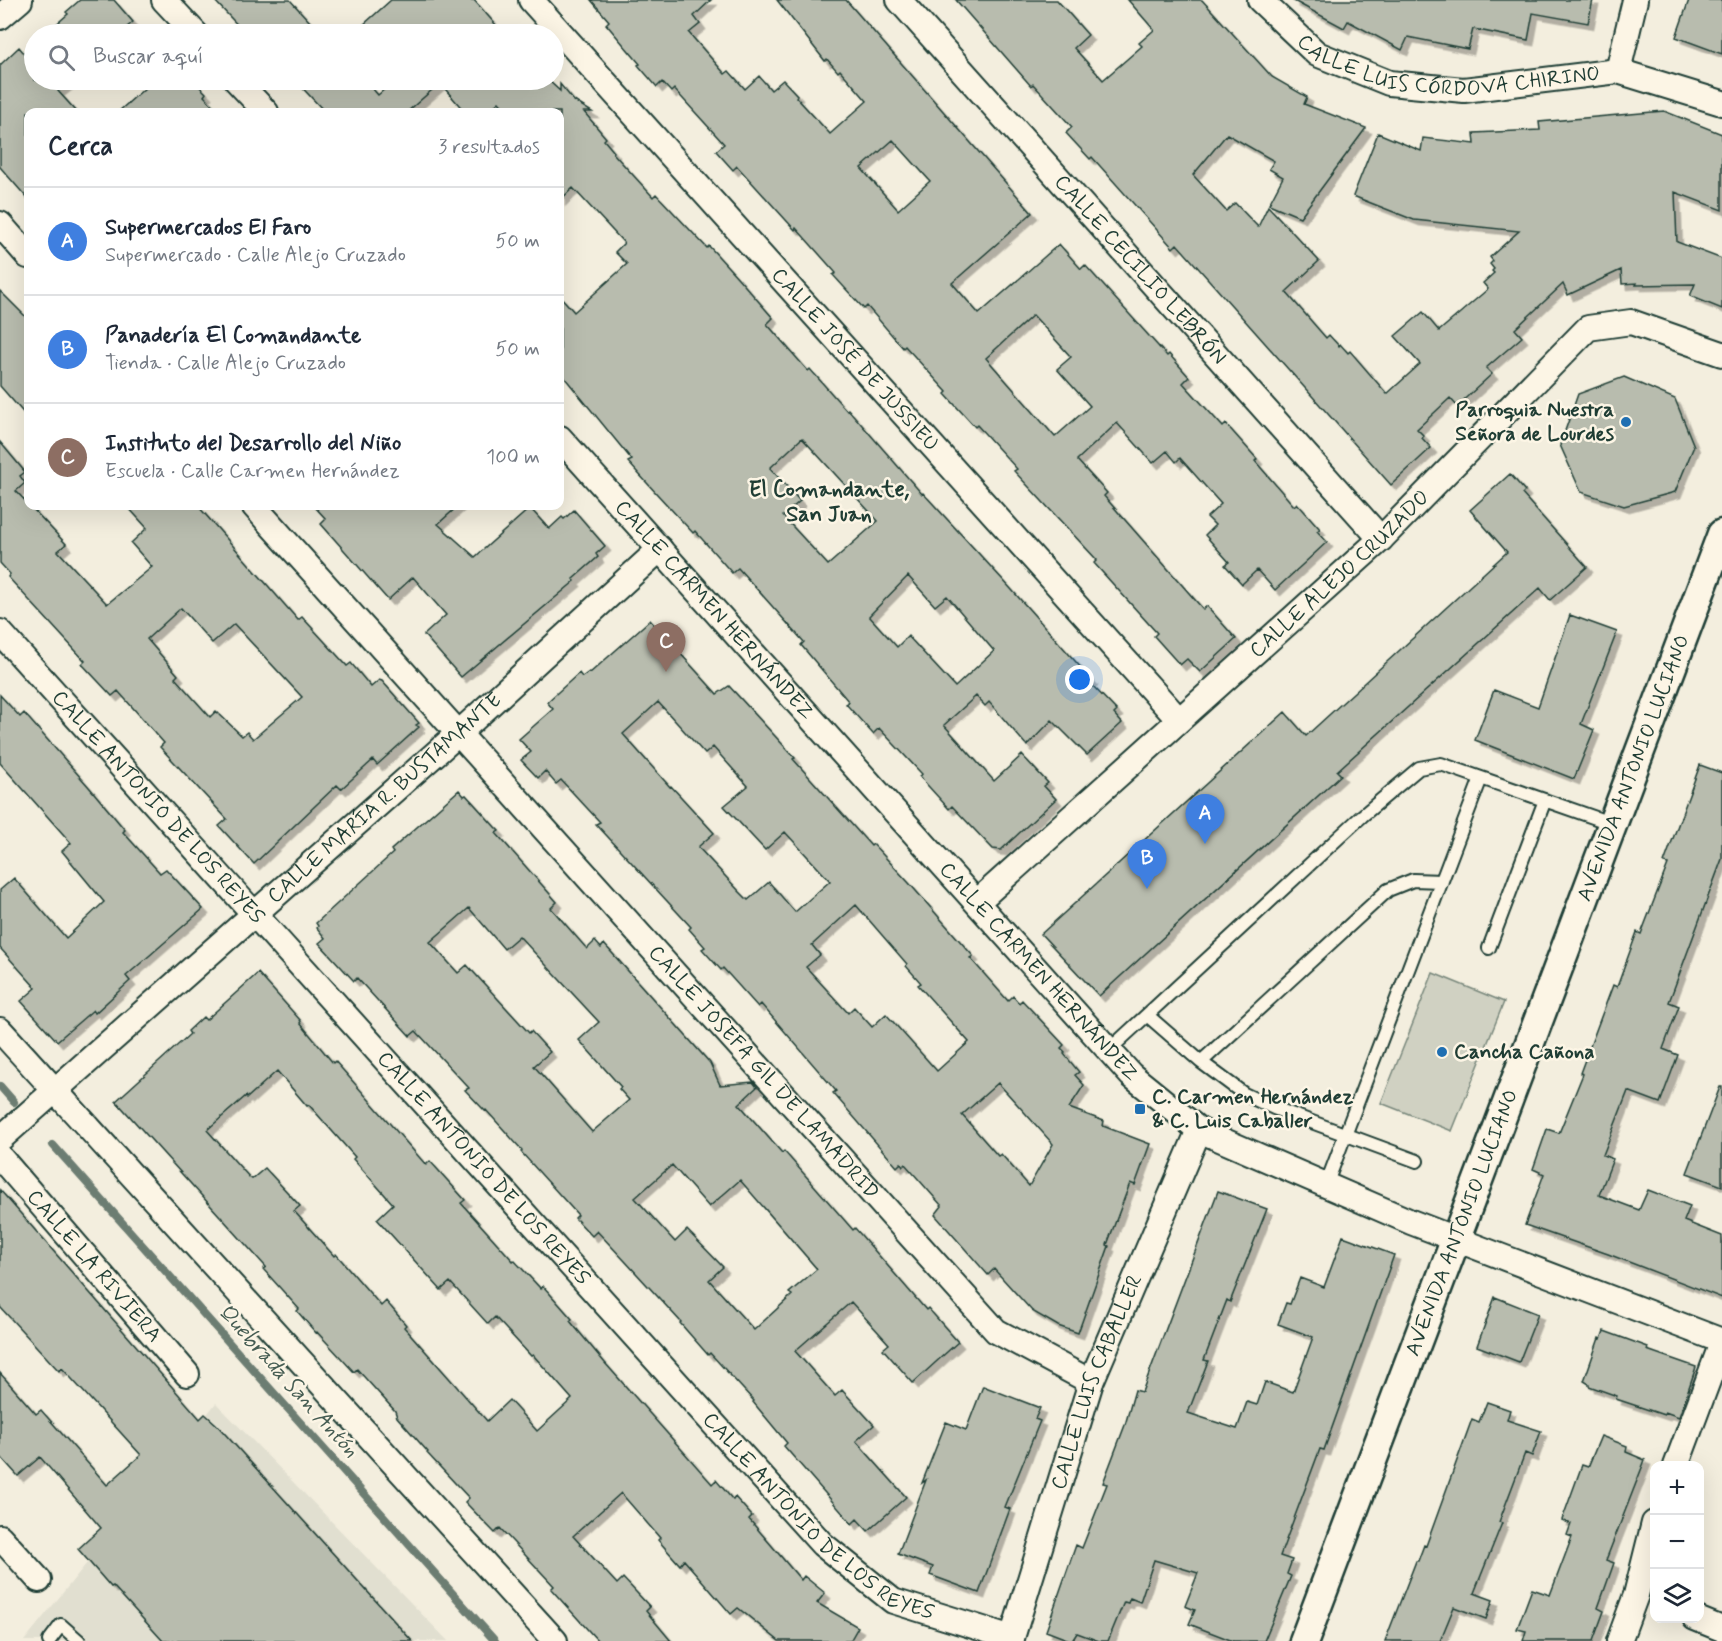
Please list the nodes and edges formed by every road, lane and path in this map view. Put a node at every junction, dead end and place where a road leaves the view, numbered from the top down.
1 (20, 0) edge
2 (165, 0) edge
3 (531, 0) edge
4 (899, 0) edge
5 (1260, 0) edge
6 (1635, 0) edge
7 (0, 18) edge
8 (187, 24) edge
9 (553, 24) edge
10 (564, 37) edge
11 (1618, 71) junction
12 (245, 90) edge
13 (1722, 103) edge
14 (262, 108) edge
15 (0, 225) edge
16 (24, 252) edge
17 (1722, 354) edge
18 (564, 442) edge
19 (258, 510) edge
20 (1722, 534) edge
21 (1381, 539) junction
22 (660, 549) junction
23 (0, 632) edge
24 (1179, 720) junction
25 (460, 732) junction
26 (1481, 778) junction
27 (1545, 800) junction
28 (1613, 824) junction
29 (1443, 881) junction
30 (977, 902) junction
31 (254, 916) junction
32 (1489, 948) dead end
33 (1147, 1015) junction
34 (0, 1030) edge
35 (1109, 1050) junction
36 (1202, 1062) junction
37 (56, 1092) junction
38 (1199, 1130) junction
39 (1345, 1136) junction
40 (0, 1139) edge
41 (0, 1157) edge
42 (1417, 1161) dead end
43 (1326, 1185) junction
44 (1457, 1238) junction
45 (1722, 1342) edge
46 (187, 1374) dead end
47 (1092, 1382) junction
48 (1678, 1461) edge
49 (0, 1538) edge
50 (1650, 1557) edge
51 (39, 1580) dead end
52 (1645, 1599) edge
53 (1704, 1622) edge
54 (1722, 1629) edge
55 (1011, 1639) edge
56 (49, 1641) edge
57 (79, 1641) edge
58 (555, 1641) edge
59 (1304, 1641) edge
60 (1619, 1641) edge

1 - 7 street
2 - 8 street
3 - 9 street, CALLE JOSÉ DE JUSSIEU
4 - 21 street, CALLE CECILIO LEBRÓN
5 - 11 street, CALLE LUIS CÓRDOVA CHIRINO
6 - 11 street
10 - 24 street, CALLE JOSÉ DE JUSSIEU
11 - 13 street, CALLE LUIS CÓRDOVA CHIRINO
12 - 14 street
15 - 16 street
17 - 21 street, CALLE ALEJO CRUZADO
18 - 22 street, CALLE CARMEN HERNÁNDEZ
19 - 25 street, CALLE JOSEFA GIL DE LAMADRID
20 - 28 street, AVENIDA ANTONIO LUCIANO
21 - 24 street, CALLE ALEJO CRUZADO
22 - 25 street, CALLE MARÍA R. BUSTAMANTE
22 - 30 street, CALLE CARMEN HERNÁNDEZ
23 - 31 street, CALLE ANTONIO DE LOS REYES
24 - 30 street, CALLE ALEJO CRUZADO
25 - 31 street, CALLE MARÍA R. BUSTAMANTE
25 - 47 street, CALLE JOSEFA GIL DE LAMADRID
26 - 27 lane
26 - 29 lane
26 - 33 lane
27 - 28 lane
27 - 32 lane
28 - 44 street, AVENIDA ANTONIO LUCIANO
29 - 36 lane
29 - 39 lane
30 - 35 street, CALLE CARMEN HERNÁNDEZ
31 - 37 street, CALLE MARÍA R. BUSTAMANTE
31 - 55 street, CALLE ANTONIO DE LOS REYES
33 - 35 lane
33 - 36 lane
34 - 37 street
35 - 38 street, CALLE CARMEN HERNÁNDEZ
36 - 39 lane
37 - 40 street, CALLE MARÍA R. BUSTAMANTE
37 - 58 street
38 - 43 street, CALLE CARMEN HERNÁNDEZ
38 - 47 street, CALLE LUIS CABALLER
39 - 42 lane
39 - 43 lane
41 - 46 street, CALLE LA RIVIERA
43 - 44 street, CALLE CARMEN HERNÁNDEZ
44 - 45 street, CALLE CARMEN HERNÁNDEZ
44 - 59 street, AVENIDA ANTONIO LUCIANO
45 - 48 street
47 - 55 street, CALLE LUIS CABALLER
49 - 51 street
50 - 52 street
52 - 60 street
53 - 54 street
56 - 57 lane

